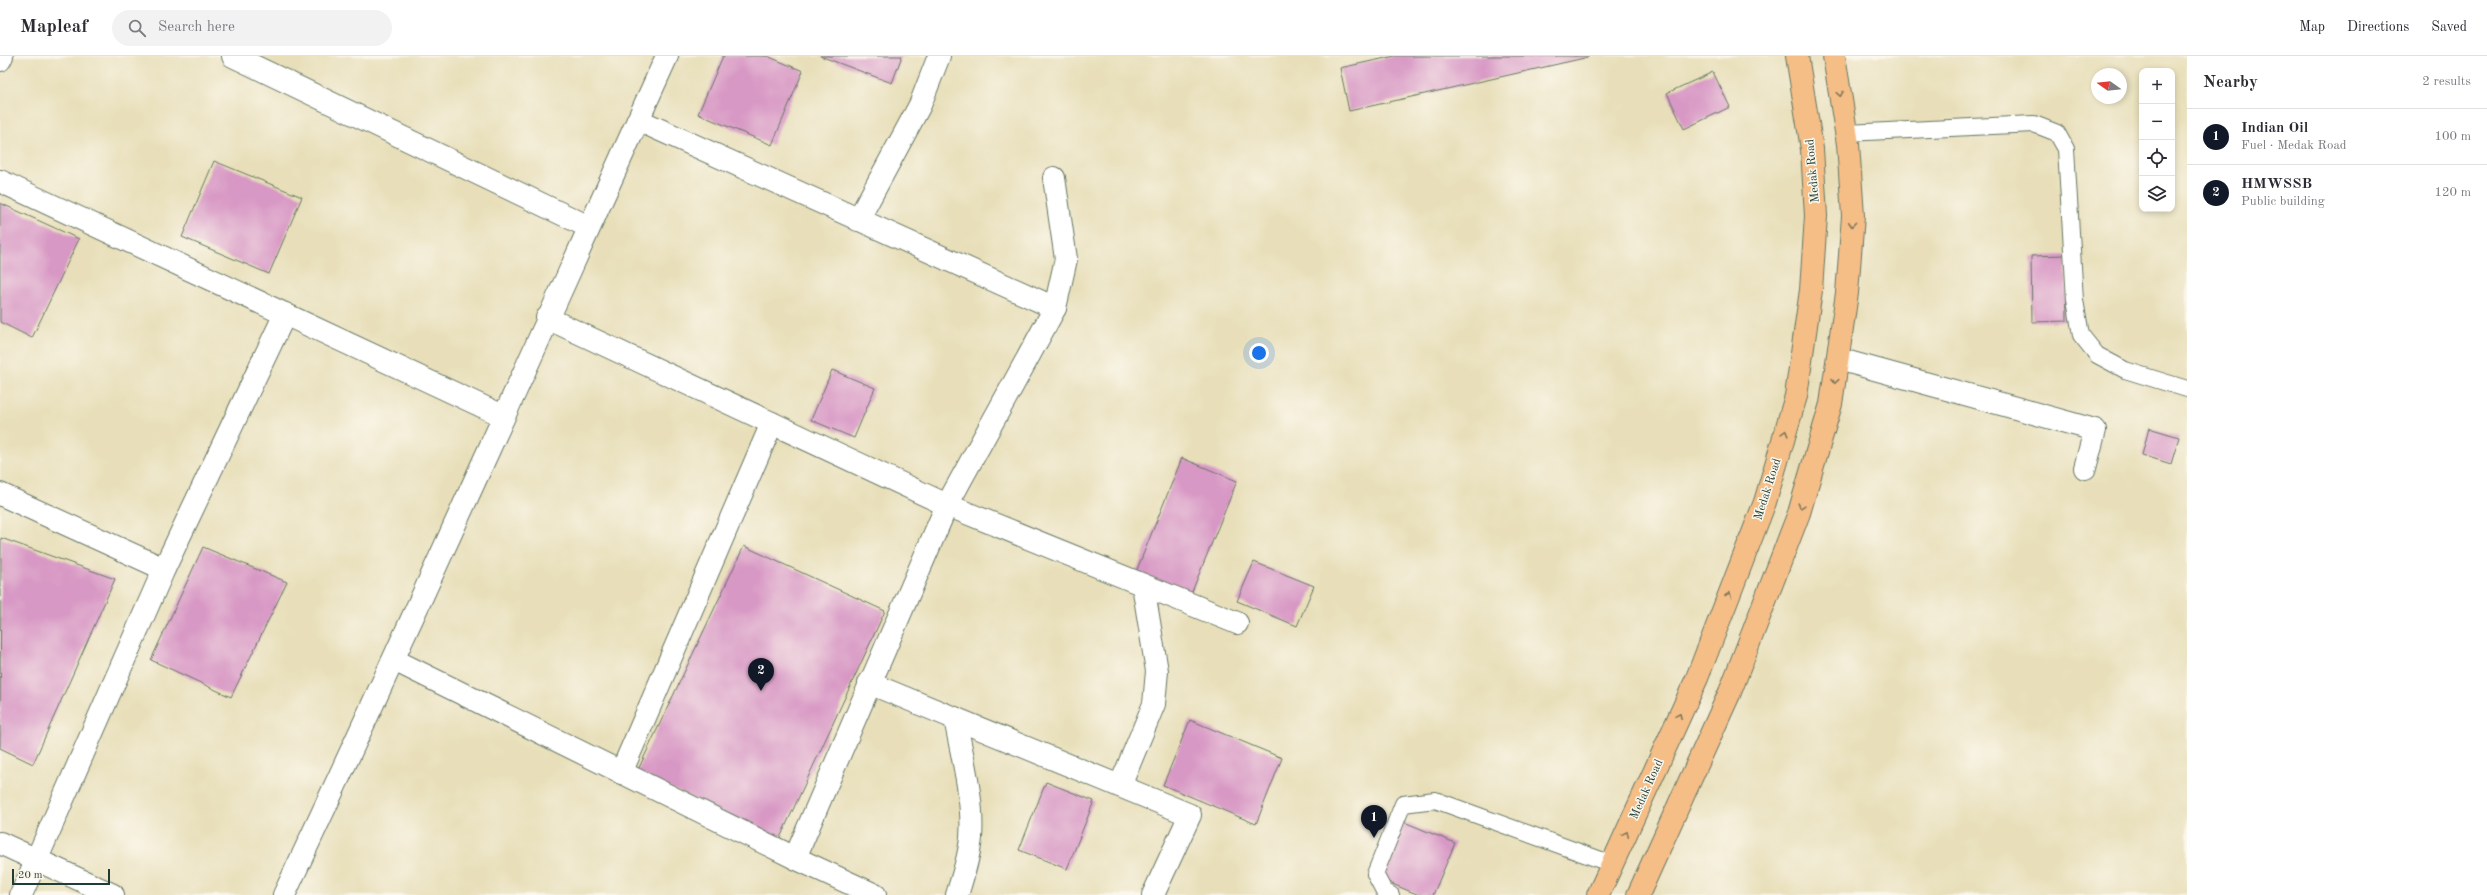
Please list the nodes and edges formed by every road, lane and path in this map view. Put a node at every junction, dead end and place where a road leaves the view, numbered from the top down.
1 (2, 56) edge
2 (233, 56) edge
3 (667, 56) edge
4 (939, 56) edge
5 (1797, 56) edge
6 (1834, 56) edge
7 (0, 60) edge
8 (638, 120) junction
9 (1846, 132) junction
10 (1054, 178) dead end
11 (0, 181) edge
12 (858, 220) junction
13 (589, 227) junction
14 (1055, 308) junction
15 (285, 314) junction
16 (547, 318) junction
17 (1838, 359) junction
18 (2187, 389) edge
19 (502, 416) junction
20 (772, 424) junction
21 (2085, 468) dead end
22 (0, 494) edge
23 (947, 505) junction
24 (164, 569) junction
25 (1142, 585) junction
26 (1237, 623) dead end
27 (394, 660) junction
28 (869, 683) junction
29 (955, 718) junction
30 (621, 772) junction
31 (1120, 786) junction
32 (0, 843) edge
33 (794, 858) junction
34 (36, 860) junction
35 (1612, 864) junction
36 (21, 895) edge
37 (113, 895) edge
38 (284, 895) edge
39 (876, 895) edge
40 (957, 895) edge
41 (1153, 895) edge
42 (1391, 895) edge
43 (1598, 895) edge
44 (1638, 895) edge

1 - 7 street
2 - 13 street
3 - 8 street
4 - 12 street
35 -> 5 main road, Medak Road
6 -> 9 main road
8 - 12 street
8 - 13 street
9 -> 17 main road
9 - 18 lane
10 - 14 street
11 - 15 street
12 - 14 street
13 - 16 street
14 - 23 street
15 - 19 street
15 - 24 street
16 - 19 street
16 - 20 street
17 - 21 street
17 -> 44 main road
19 - 27 street
20 - 23 street
20 - 30 street
22 - 24 street
23 - 25 street
23 - 28 street
24 - 34 street
25 - 26 street
25 - 31 street
27 - 30 street
27 - 38 street
28 - 29 street
28 - 33 street
29 - 31 street
29 - 40 street
30 - 33 street
31 - 41 street
32 - 34 street
33 - 39 street
34 - 36 street
34 - 37 street
35 - 42 lane
35 - 43 main road, Medak Road

